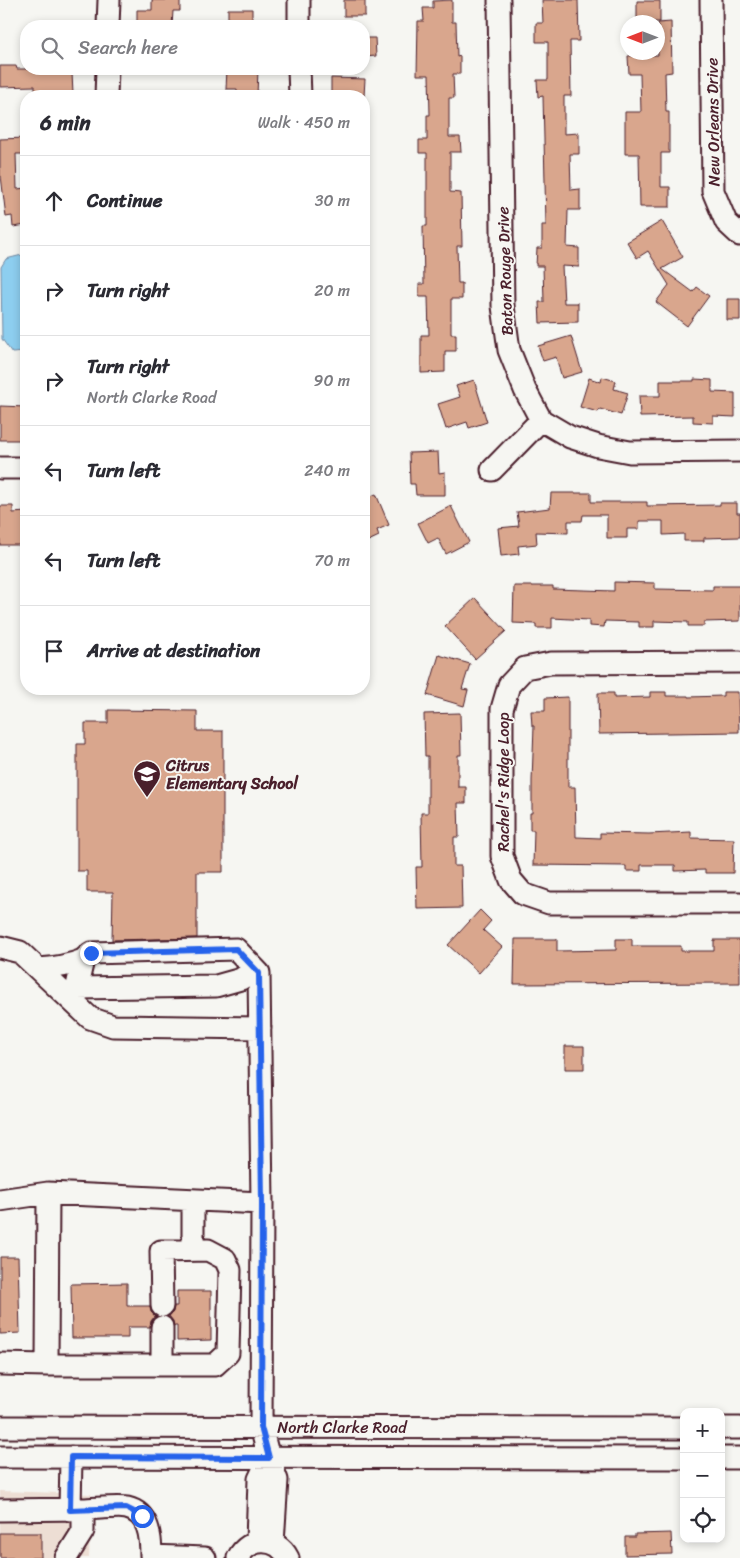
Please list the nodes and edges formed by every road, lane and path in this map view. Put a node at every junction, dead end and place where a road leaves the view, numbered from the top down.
1 (109, 0) edge
2 (298, 0) edge
3 (499, 0) edge
4 (711, 0) edge
5 (108, 20) edge
6 (299, 20) edge
7 (107, 75) edge
8 (299, 75) edge
9 (106, 90) edge
10 (300, 90) edge
11 (740, 235) edge
12 (541, 420) junction
13 (740, 451) edge
14 (0, 468) edge
15 (20, 468) edge
16 (492, 470) dead end
17 (740, 662) edge
18 (740, 904) edge
19 (0, 947) edge
20 (83, 960) junction
21 (38, 969) junction
22 (255, 969) junction
23 (76, 996) junction
24 (260, 1028) junction
25 (48, 1193) junction
26 (0, 1200) edge
27 (193, 1200) junction
28 (262, 1203) junction
29 (193, 1250) junction
30 (0, 1364) edge
31 (47, 1365) junction
32 (162, 1365) junction
33 (0, 1427) edge
34 (261, 1427) junction
35 (654, 1428) junction
36 (680, 1428) edge
37 (725, 1428) edge
38 (740, 1428) edge
39 (0, 1457) edge
40 (71, 1457) junction
41 (269, 1458) junction
42 (649, 1458) junction
43 (680, 1458) edge
44 (725, 1458) edge
45 (740, 1458) edge
46 (0, 1510) edge
47 (76, 1510) junction
48 (279, 1551) edge
49 (151, 1557) edge
50 (66, 1558) edge
51 (192, 1558) edge
52 (205, 1558) edge
53 (238, 1558) edge

1 - 5 street
2 - 6 street
3 - 12 street, Baton Rouge Drive
4 - 11 street, New Orleans Drive
7 - 9 street
8 - 10 street
12 - 13 street
12 - 16 street
14 - 15 street
17 - 18 street, Rachel's Ridge Loop
19 - 21 street
20 - 21 street
20 - 22 street
20 - 23 street
21 - 23 street
22 - 23 street
22 - 24 street
23 - 24 street
24 - 28 street
25 - 26 street
25 - 27 street
25 - 31 street
27 - 28 street
27 - 29 street
28 - 34 street
29 - 32 street
29 - 32 street
30 - 31 street
31 - 32 street
33 - 34 street, North Clarke Road
34 - 35 street, North Clarke Road
34 - 41 street
35 - 36 street, North Clarke Road
35 - 42 street
37 - 38 street
39 - 40 street, North Clarke Road
40 - 41 street, North Clarke Road
40 - 47 street
41 - 42 street, North Clarke Road
41 - 48 street
42 - 43 street, North Clarke Road
44 - 45 street
46 - 47 street
47 - 49 street
47 - 50 street
48 - 53 street
49 - 51 street
51 - 52 street

